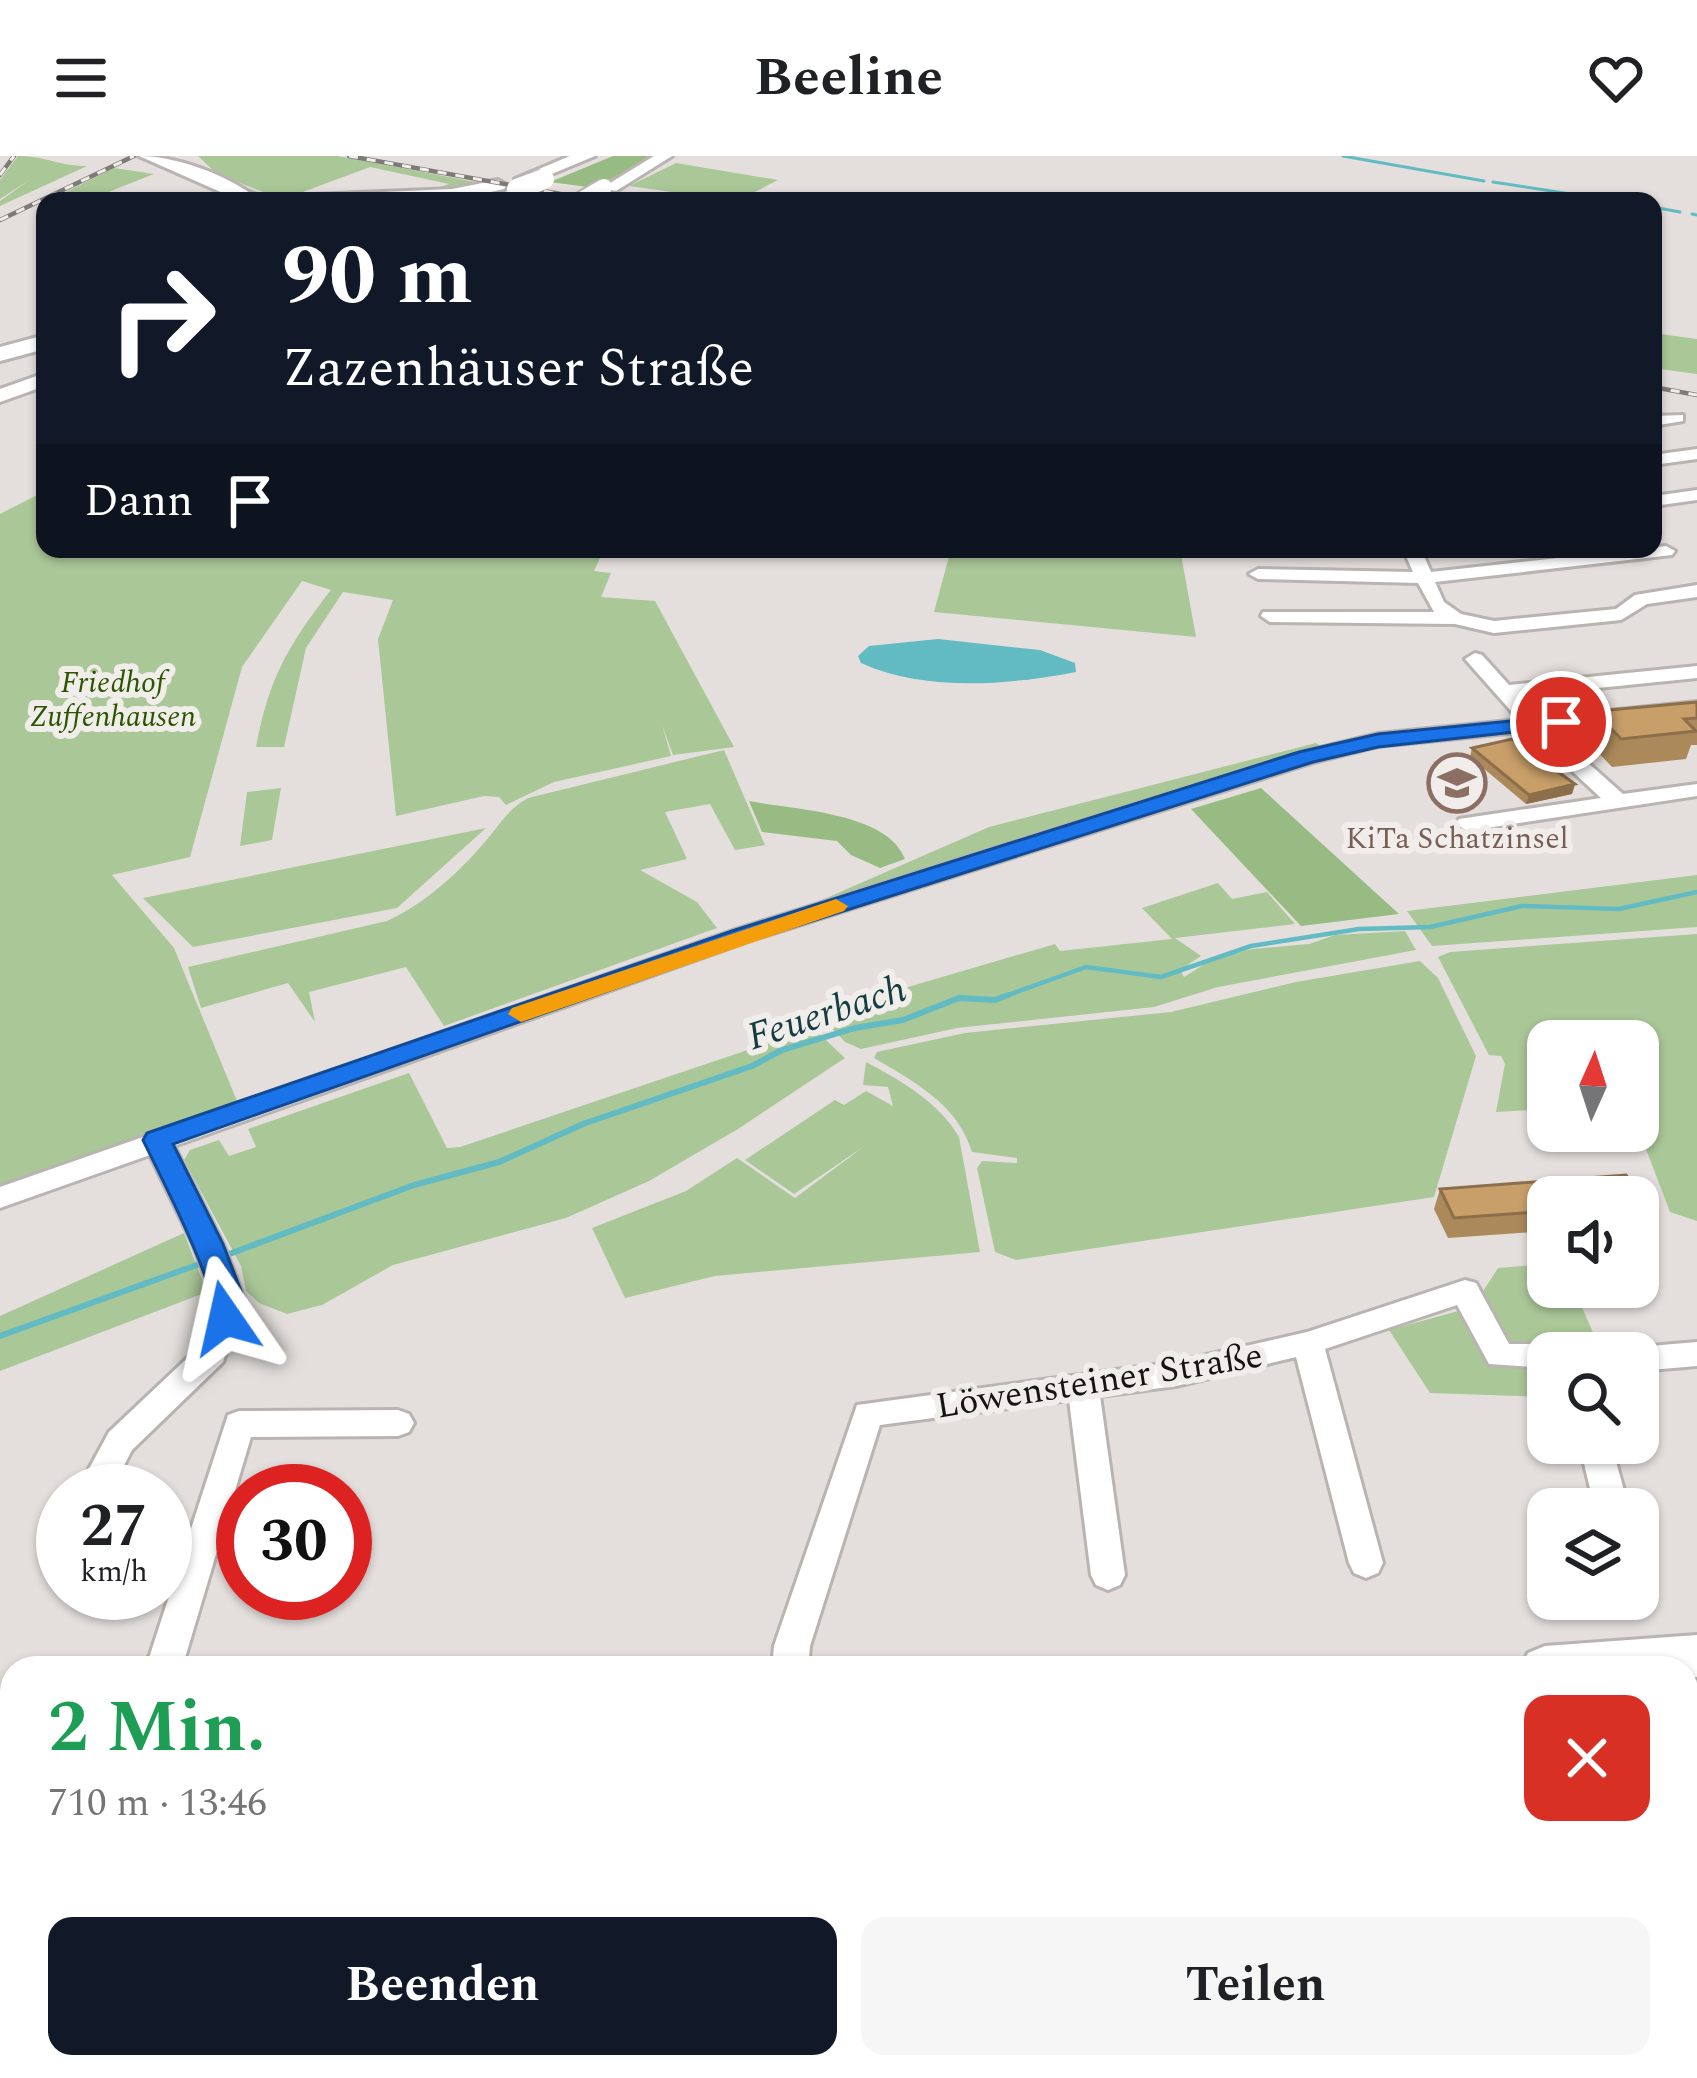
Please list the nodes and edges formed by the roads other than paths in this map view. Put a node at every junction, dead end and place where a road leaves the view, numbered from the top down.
1 (586, 156) edge
2 (604, 156) edge
3 (661, 156) edge
4 (152, 158) edge
5 (189, 172) junction
6 (515, 185) edge
7 (219, 192) edge
8 (233, 192) edge
9 (471, 192) edge
10 (599, 192) edge
11 (36, 340) edge
12 (0, 350) edge
13 (36, 382) edge
14 (0, 396) edge
15 (1678, 418) dead end
16 (1662, 420) edge
17 (1697, 454) edge
18 (1662, 455) edge
19 (1697, 495) edge
20 (1662, 500) edge
21 (1662, 551) edge
22 (1666, 551) dead end
23 (1416, 558) edge
24 (1603, 558) edge
25 (1258, 574) dead end
26 (1424, 578) junction
27 (1697, 591) edge
28 (1270, 616) dead end
29 (1456, 618) junction
30 (1475, 659) dead end
31 (1697, 672) edge
32 (1507, 691) junction
33 (1697, 708) edge
34 (1535, 724) junction
35 (1697, 790) edge
36 (1615, 799) junction
37 (1467, 824) dead end
38 (157, 1140) junction
39 (0, 1198) edge
40 (1308, 1343) junction
41 (1697, 1354) edge
42 (1527, 1356) edge
43 (1659, 1357) edge
44 (1083, 1387) junction
45 (398, 1423) dead end
46 (108, 1464) edge
47 (1366, 1563) dead end
48 (1108, 1575) dead end
49 (168, 1656) edge
50 (791, 1656) edge

1 - 6 highway
2 - 6 highway
3 - 10 main road, bridge
4 - 5 main road
5 - 7 main road
5 - 8 main road
6 - 9 highway
11 - 12 highway
13 - 14 main road
15 - 16 street
17 - 18 street
19 - 20 street
21 - 22 street
23 - 26 street
24 - 26 street
25 - 26 street
26 - 29 street
27 - 29 street
28 - 29 street
30 - 32 street
31 - 32 street
32 - 34 street
33 - 34 street
34 - 36 street
34 - 38 street
35 - 36 street
36 - 37 street
38 - 39 street
38 - 46 street
40 - 42 street, Löwensteiner Straße
40 - 44 street, Löwensteiner Straße
40 - 47 street
41 - 43 street
44 - 48 street
44 - 50 street, Löwensteiner Straße
45 - 49 street

